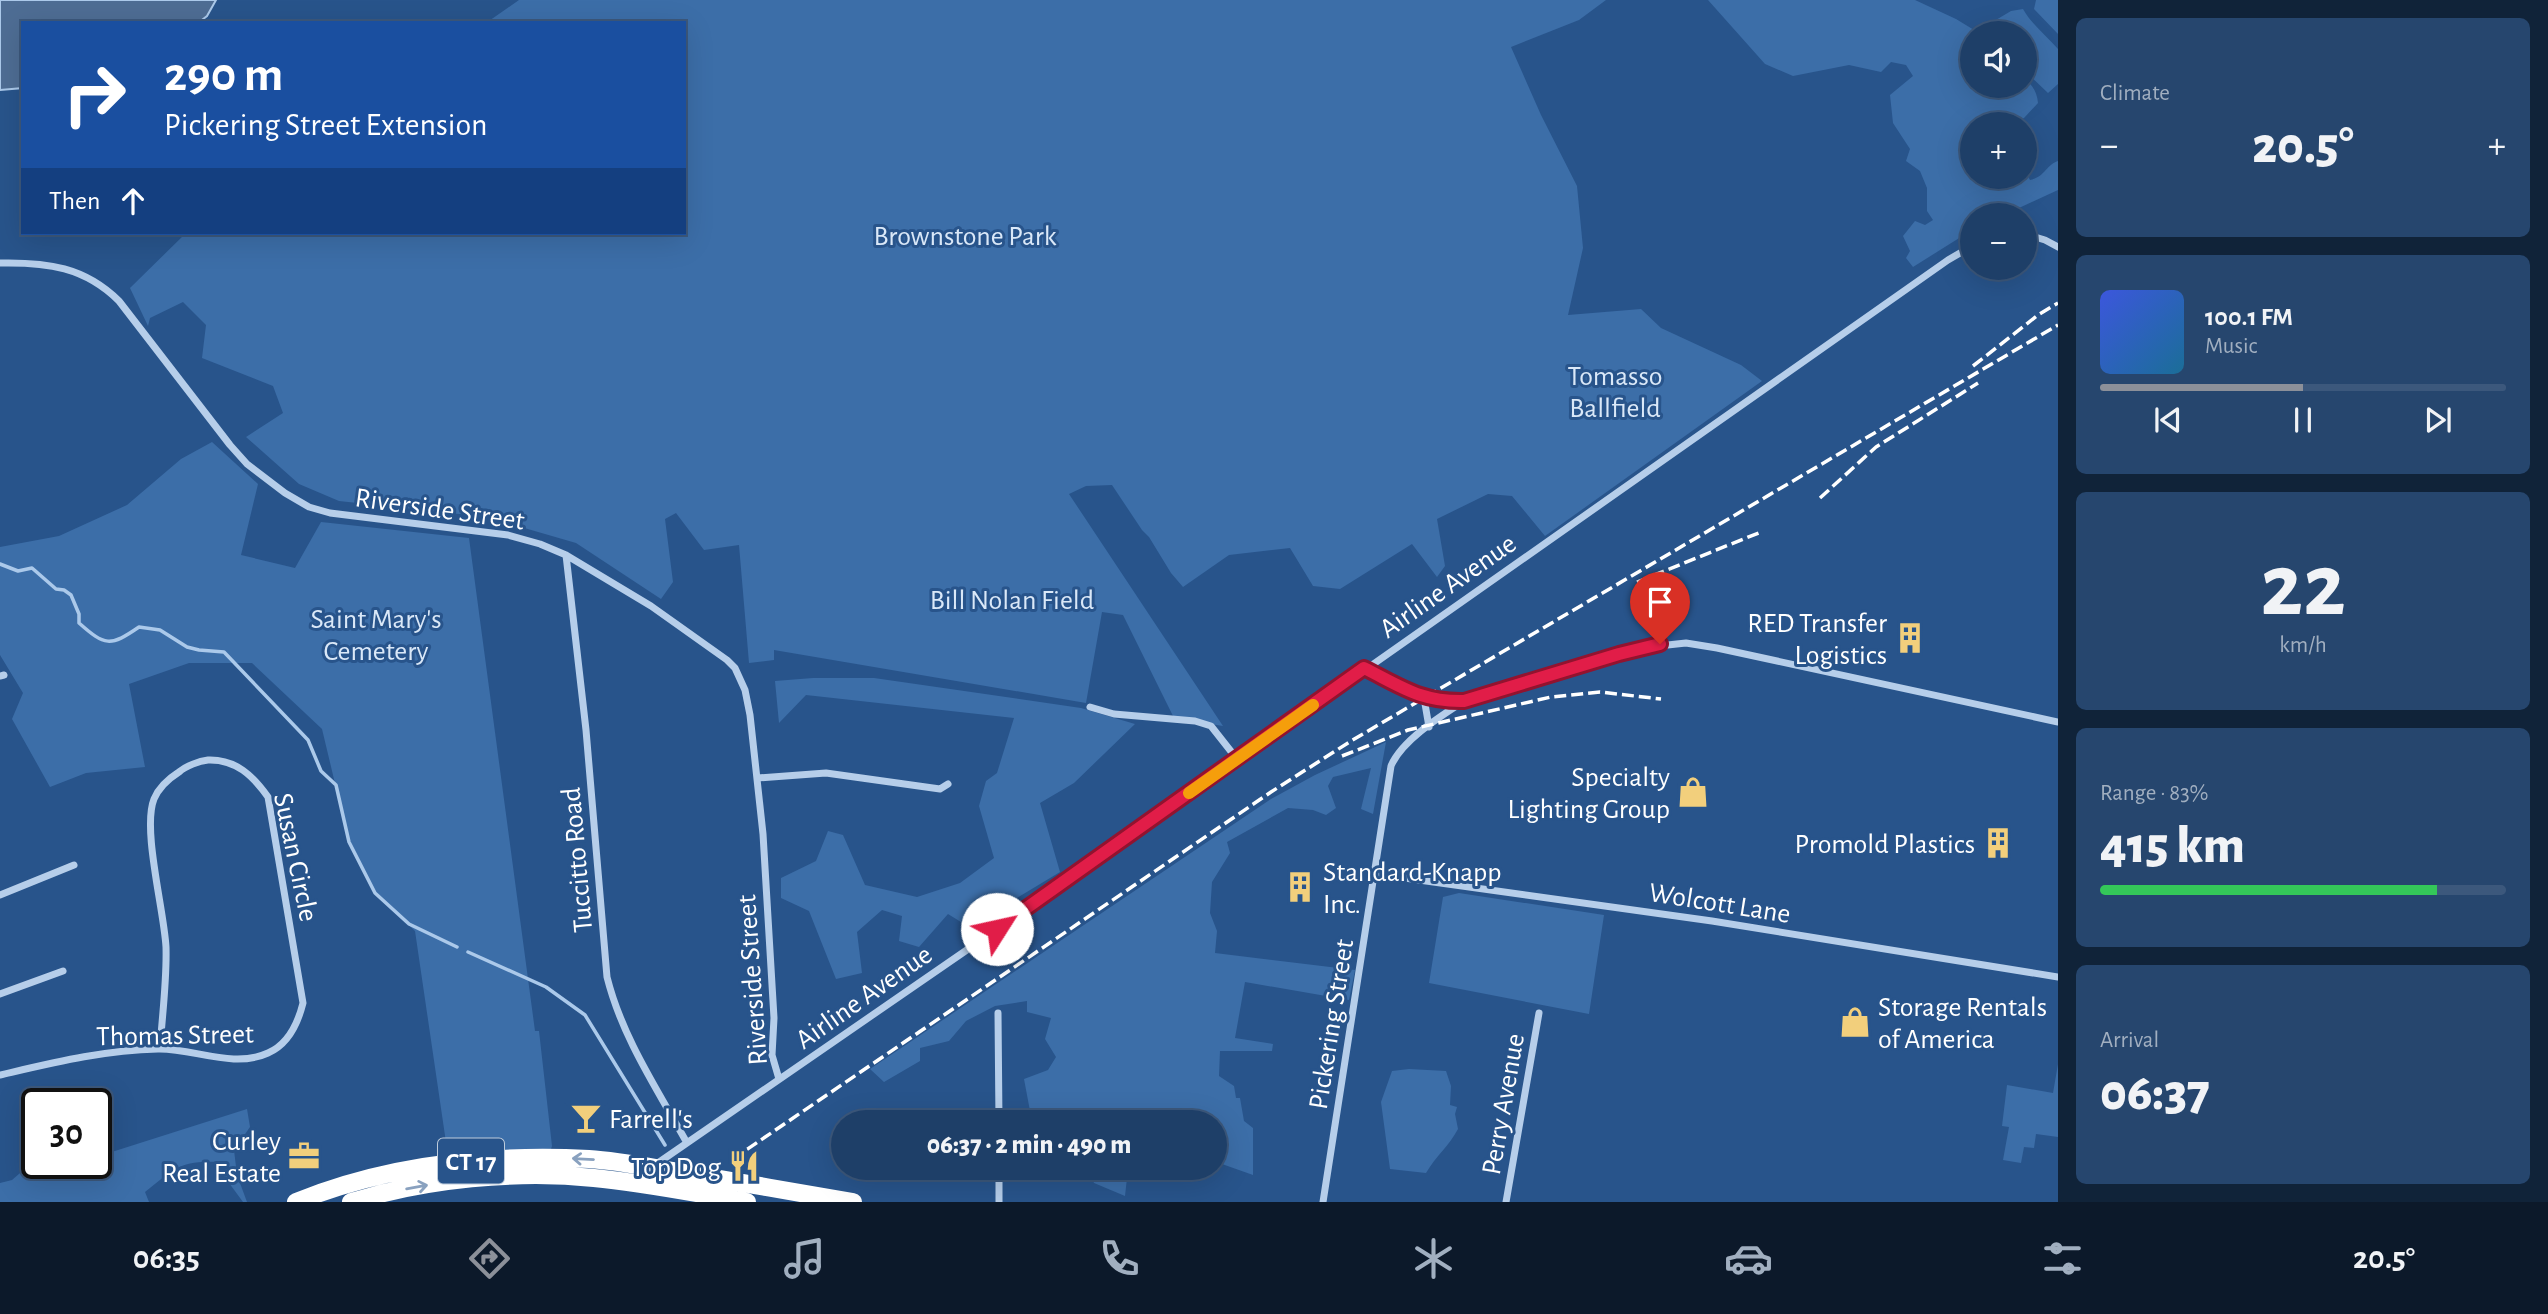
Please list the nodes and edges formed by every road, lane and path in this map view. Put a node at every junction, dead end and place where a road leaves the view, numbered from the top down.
1 (2037, 237) edge
2 (2058, 247) edge
3 (1960, 253) edge
4 (0, 263) edge
5 (566, 555) junction
6 (1364, 668) junction
7 (1424, 698) junction
8 (1464, 701) junction
9 (1090, 707) dead end
10 (2058, 722) edge
11 (1429, 727) junction
12 (1237, 759) junction
13 (757, 778) junction
14 (948, 784) dead end
15 (74, 865) dead end
16 (1376, 874) junction
17 (0, 895) edge
18 (63, 971) dead end
19 (2058, 977) edge
20 (0, 994) edge
21 (998, 1013) dead end
22 (1539, 1013) dead end
23 (159, 1049) junction
24 (268, 1054) joint
25 (0, 1074) edge
26 (779, 1079) junction
27 (999, 1110) edge
28 (687, 1143) junction
29 (650, 1176) junction
30 (999, 1180) edge
31 (296, 1202) edge
32 (351, 1202) edge
33 (747, 1202) edge
34 (853, 1202) edge
35 (999, 1202) edge
36 (1322, 1202) edge
37 (1506, 1202) edge

1 - 2 street
3 - 6 street, Airline Avenue
4 - 5 street, Riverside Street
5 - 13 street, Riverside Street
5 - 28 street, Tuccitto Road
6 - 7 street
6 - 12 street, Airline Avenue
7 - 8 street
7 - 11 street
8 - 10 street, Pickering Street
8 - 11 street, Pickering Street
9 - 12 street
11 - 16 street, Pickering Street
12 - 26 street, Airline Avenue
13 - 14 street
13 - 26 street, Riverside Street
15 - 17 street
16 - 19 street, Wolcott Lane
16 - 36 street, Pickering Street
18 - 20 street
21 - 27 street
22 - 37 street, Perry Avenue
23 - 24 street, Thomas Street
23 - 24 street, Susan Circle
23 - 25 street, Thomas Street
26 - 28 street, Airline Avenue
28 - 29 street, Airline Avenue
29 -> 31 highway, CT 17
32 -> 29 highway, CT 17
29 - 33 highway, CT 17
29 - 34 highway, CT 17
30 - 35 street

